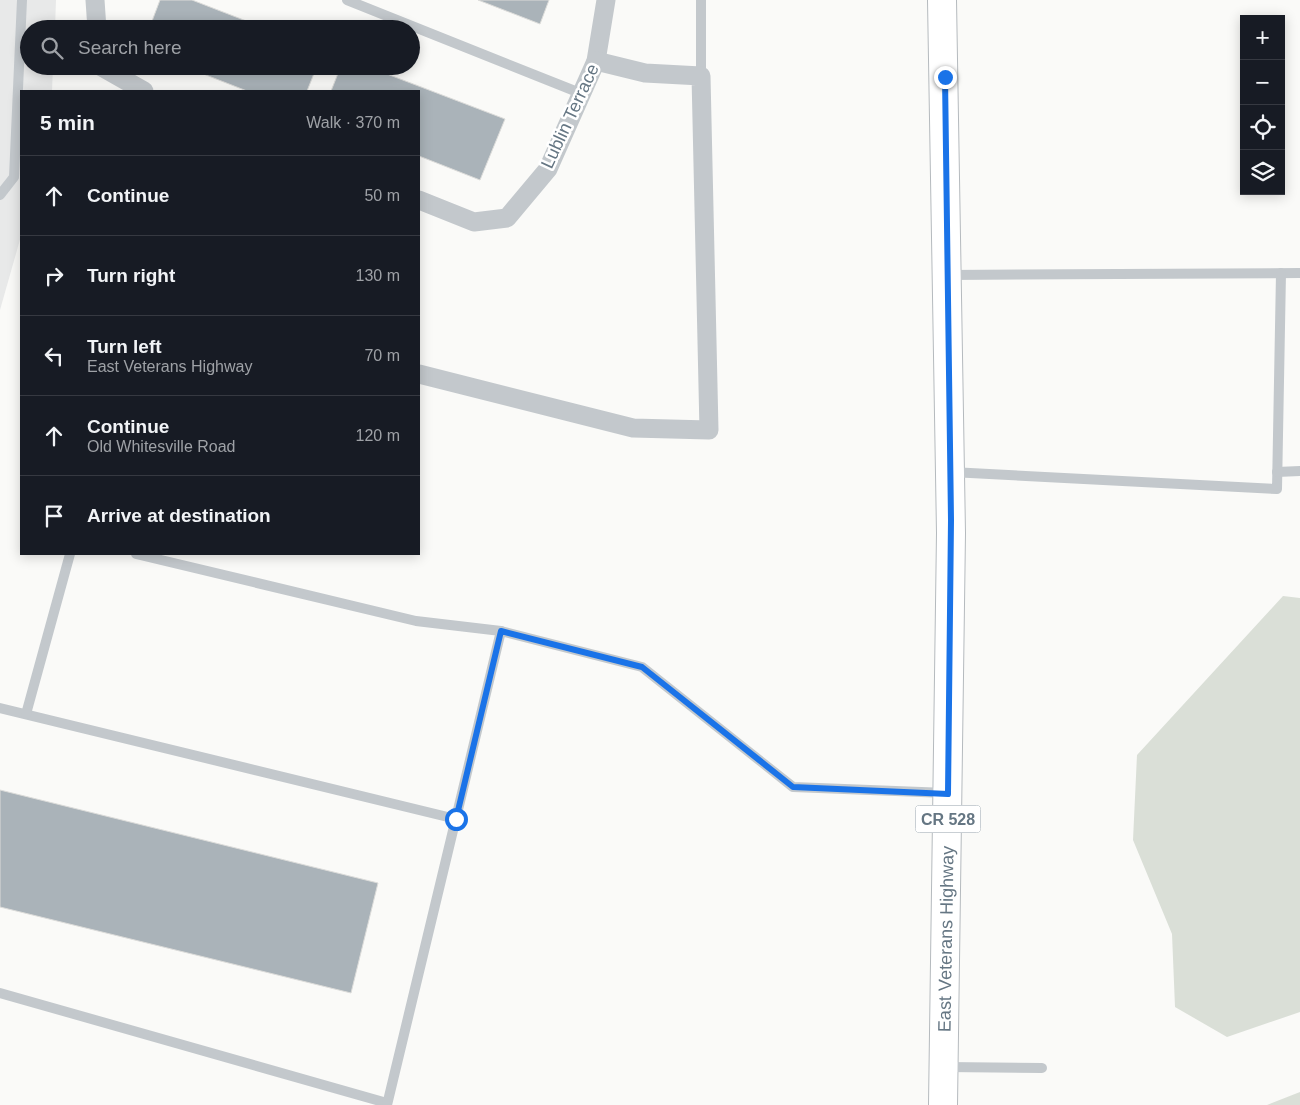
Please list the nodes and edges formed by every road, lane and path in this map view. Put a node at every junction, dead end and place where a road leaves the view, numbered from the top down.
1 (22, 0) edge
2 (96, 0) edge
3 (347, 0) edge
4 (606, 0) edge
5 (701, 0) edge
6 (942, 0) edge
7 (21, 20) edge
8 (97, 20) edge
9 (397, 20) edge
10 (420, 29) edge
11 (20, 44) edge
12 (596, 61) junction
13 (116, 75) edge
14 (701, 76) junction
15 (142, 90) edge
16 (580, 93) junction
17 (0, 195) edge
18 (420, 200) edge
19 (1300, 273) edge
20 (1281, 274) junction
21 (948, 275) junction
22 (420, 374) edge
23 (1300, 471) edge
24 (950, 472) junction
25 (1277, 472) junction
26 (70, 555) edge
27 (140, 555) edge
28 (501, 631) junction
29 (0, 708) edge
30 (26, 714) junction
31 (948, 794) junction
32 (456, 819) junction
33 (0, 993) edge
34 (944, 1067) junction
35 (1042, 1068) dead end
36 (387, 1104) edge
37 (943, 1105) edge

1 - 7 lane
2 - 8 street
3 - 9 lane
4 - 12 street, Lublin Terrace
5 - 14 lane
6 - 21 main road, CR 528
10 - 16 lane
11 - 17 lane
12 - 14 street
12 - 16 street, Lublin Terrace
13 - 15 street
14 - 22 street
16 - 18 street, Lublin Terrace
19 - 20 lane
20 - 21 lane
20 - 25 lane
21 - 24 main road, CR 528
23 - 25 lane
24 - 25 lane
24 - 31 main road, East Veterans Highway / CR 528
26 - 30 lane
27 - 28 lane
28 - 31 lane
28 - 32 lane
29 - 30 lane
30 - 32 lane
31 - 34 main road, East Veterans Highway / CR 528
32 - 36 lane
33 - 36 lane
34 - 35 lane
34 - 37 main road, East Veterans Highway / CR 528

